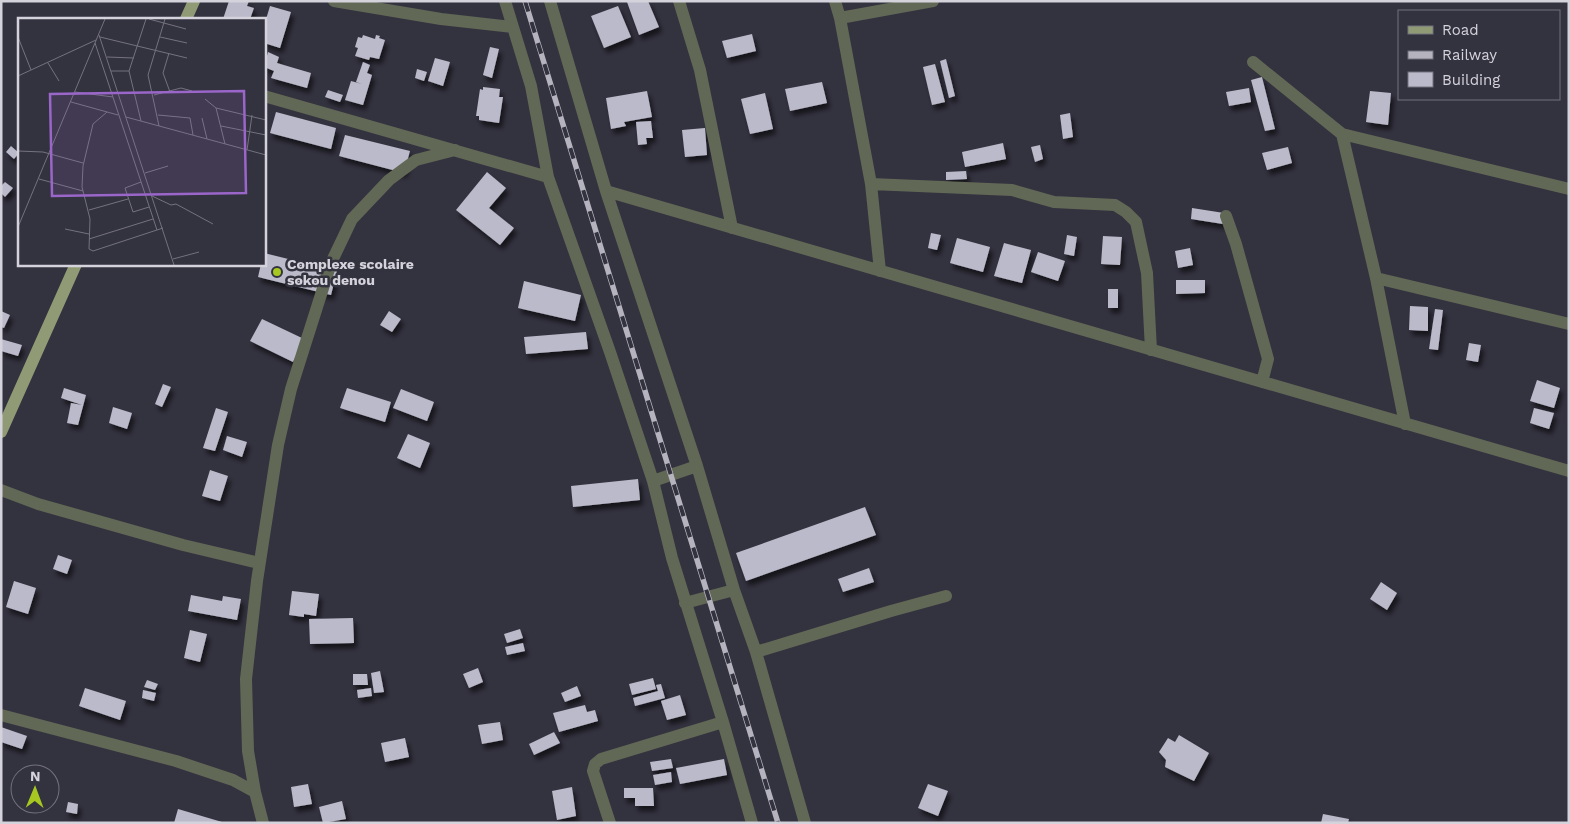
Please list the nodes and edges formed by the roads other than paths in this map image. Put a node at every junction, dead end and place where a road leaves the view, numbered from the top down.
1 (194, 1) edge
2 (334, 1) edge
3 (505, 1) edge
4 (550, 1) edge
5 (679, 1) edge
6 (835, 1) edge
7 (933, 1) edge
8 (186, 18) edge
9 (840, 18) junction
10 (512, 27) junction
11 (1253, 62) dead end
12 (265, 96) edge
13 (1342, 134) junction
14 (455, 150) junction
15 (548, 176) junction
16 (871, 184) junction
17 (1569, 189) edge
18 (606, 191) junction
19 (1226, 216) dead end
20 (732, 228) junction
21 (76, 265) edge
22 (880, 271) junction
23 (1376, 278) junction
24 (1569, 324) edge
25 (1151, 350) junction
26 (1262, 382) junction
27 (1405, 424) junction
28 (1, 432) edge
29 (697, 466) junction
30 (1569, 471) edge
31 (654, 481) junction
32 (1, 490) edge
33 (260, 563) junction
34 (734, 590) junction
35 (946, 596) dead end
36 (685, 604) junction
37 (756, 652) junction
38 (1, 714) edge
39 (723, 722) junction
40 (250, 766) junction
41 (233, 780) junction
42 (255, 792) junction
43 (263, 823) edge
44 (610, 823) edge
45 (752, 823) edge
46 (805, 823) edge

1 - 8 main road
2 - 10 street
3 - 10 street
4 - 18 street
5 - 20 street
6 - 9 street
7 - 9 street
9 - 16 street
10 - 15 street
11 - 13 street
12 - 14 street
13 - 17 street
13 - 23 street
14 - 15 street
14 - 33 street
15 - 31 street
16 - 22 street
16 - 25 street
18 - 20 street
18 - 29 street
19 - 26 street
20 - 22 street
21 - 28 main road
22 - 25 street
23 - 24 street
23 - 27 street
25 - 26 street
26 - 27 street
27 - 30 street
29 - 31 street
29 - 34 street
31 - 36 street
32 - 33 street
33 - 40 street
34 - 36 street
34 - 37 street
35 - 37 street
36 - 39 street
37 - 46 street
38 - 41 street
39 - 44 street
39 - 45 street
40 - 41 street
40 - 42 street
41 - 42 street
42 - 43 street

